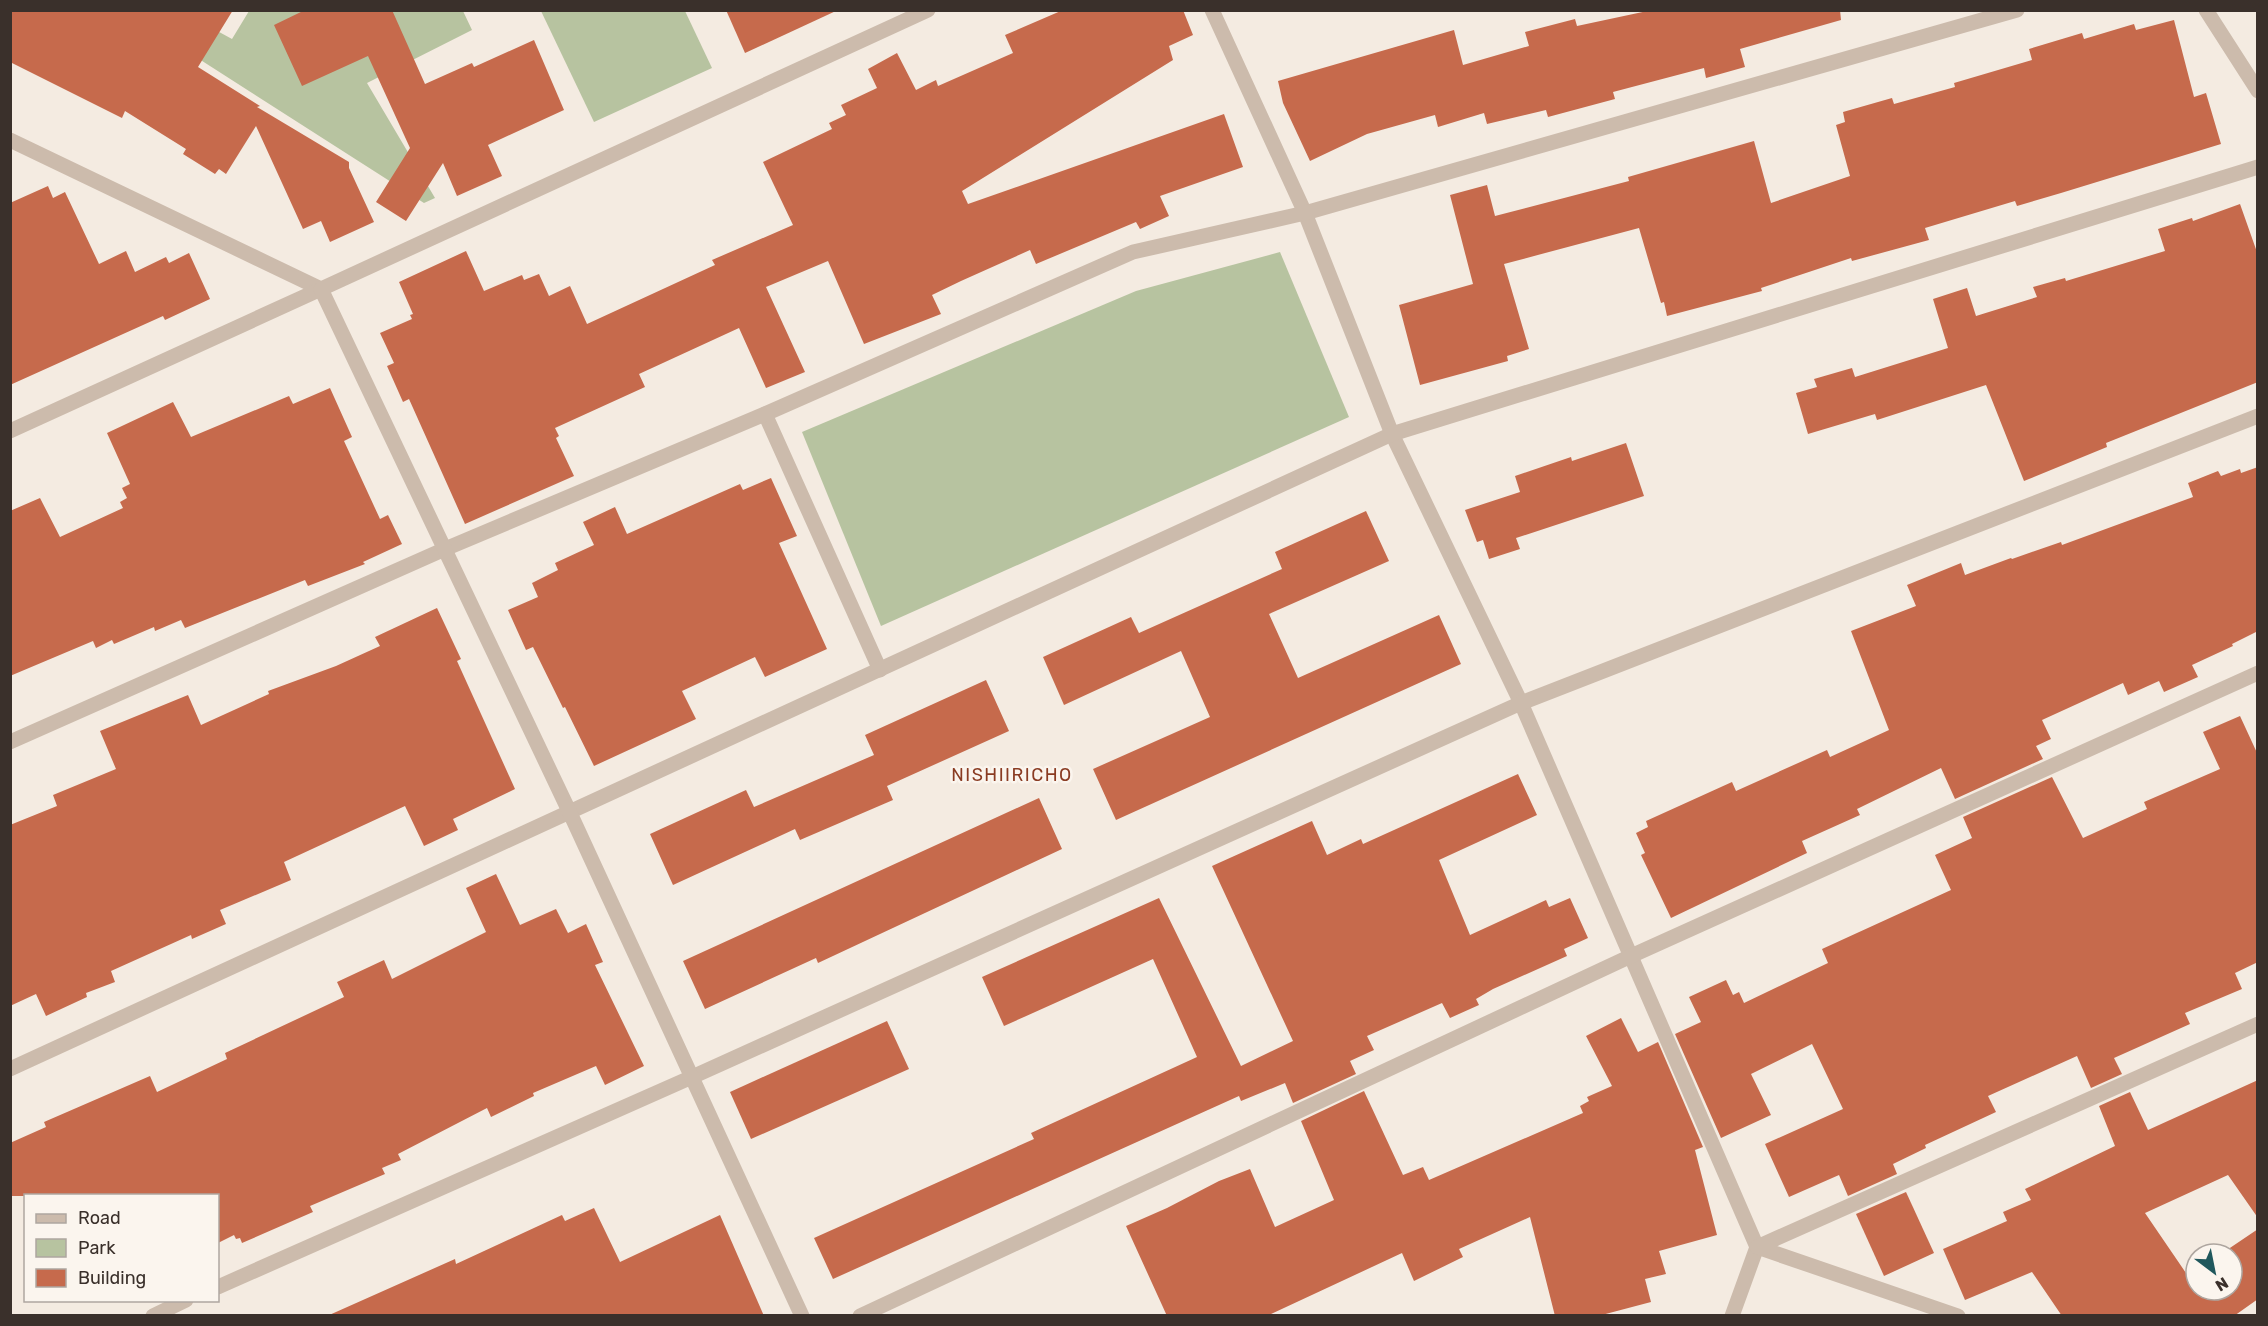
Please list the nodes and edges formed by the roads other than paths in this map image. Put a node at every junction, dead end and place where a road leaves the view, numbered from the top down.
1 (928, 10) edge
2 (1212, 10) edge
3 (2017, 10) edge
4 (2206, 10) edge
5 (2258, 91) edge
6 (10, 140) edge
7 (2258, 167) edge
8 (1305, 213) junction
9 (321, 289) junction
10 (765, 414) junction
11 (2258, 416) edge
12 (10, 431) edge
13 (1392, 435) junction
14 (445, 549) junction
15 (880, 670) junction
16 (2258, 673) edge
17 (1521, 703) junction
18 (10, 742) edge
19 (570, 813) junction
20 (1631, 956) junction
21 (2258, 1024) edge
22 (10, 1069) edge
23 (692, 1077) junction
24 (1757, 1247) junction
25 (219, 1287) edge
26 (182, 1302) edge
27 (153, 1316) edge
28 (802, 1316) edge
29 (860, 1316) edge
30 (1732, 1316) edge
31 (1958, 1316) edge

1 - 9 street
2 - 8 street
3 - 8 street
4 - 5 street
6 - 9 street
7 - 13 street
8 - 10 street
8 - 13 street
9 - 12 street
9 - 14 street
10 - 14 street
10 - 15 street
11 - 17 street
13 - 15 street
13 - 17 street
14 - 18 street
14 - 19 street
15 - 19 street
16 - 20 street
17 - 20 street
17 - 23 street
19 - 22 street
19 - 23 street
20 - 24 street
20 - 29 street
21 - 24 street
23 - 25 street
23 - 28 street
24 - 30 street
24 - 31 street
26 - 27 street

